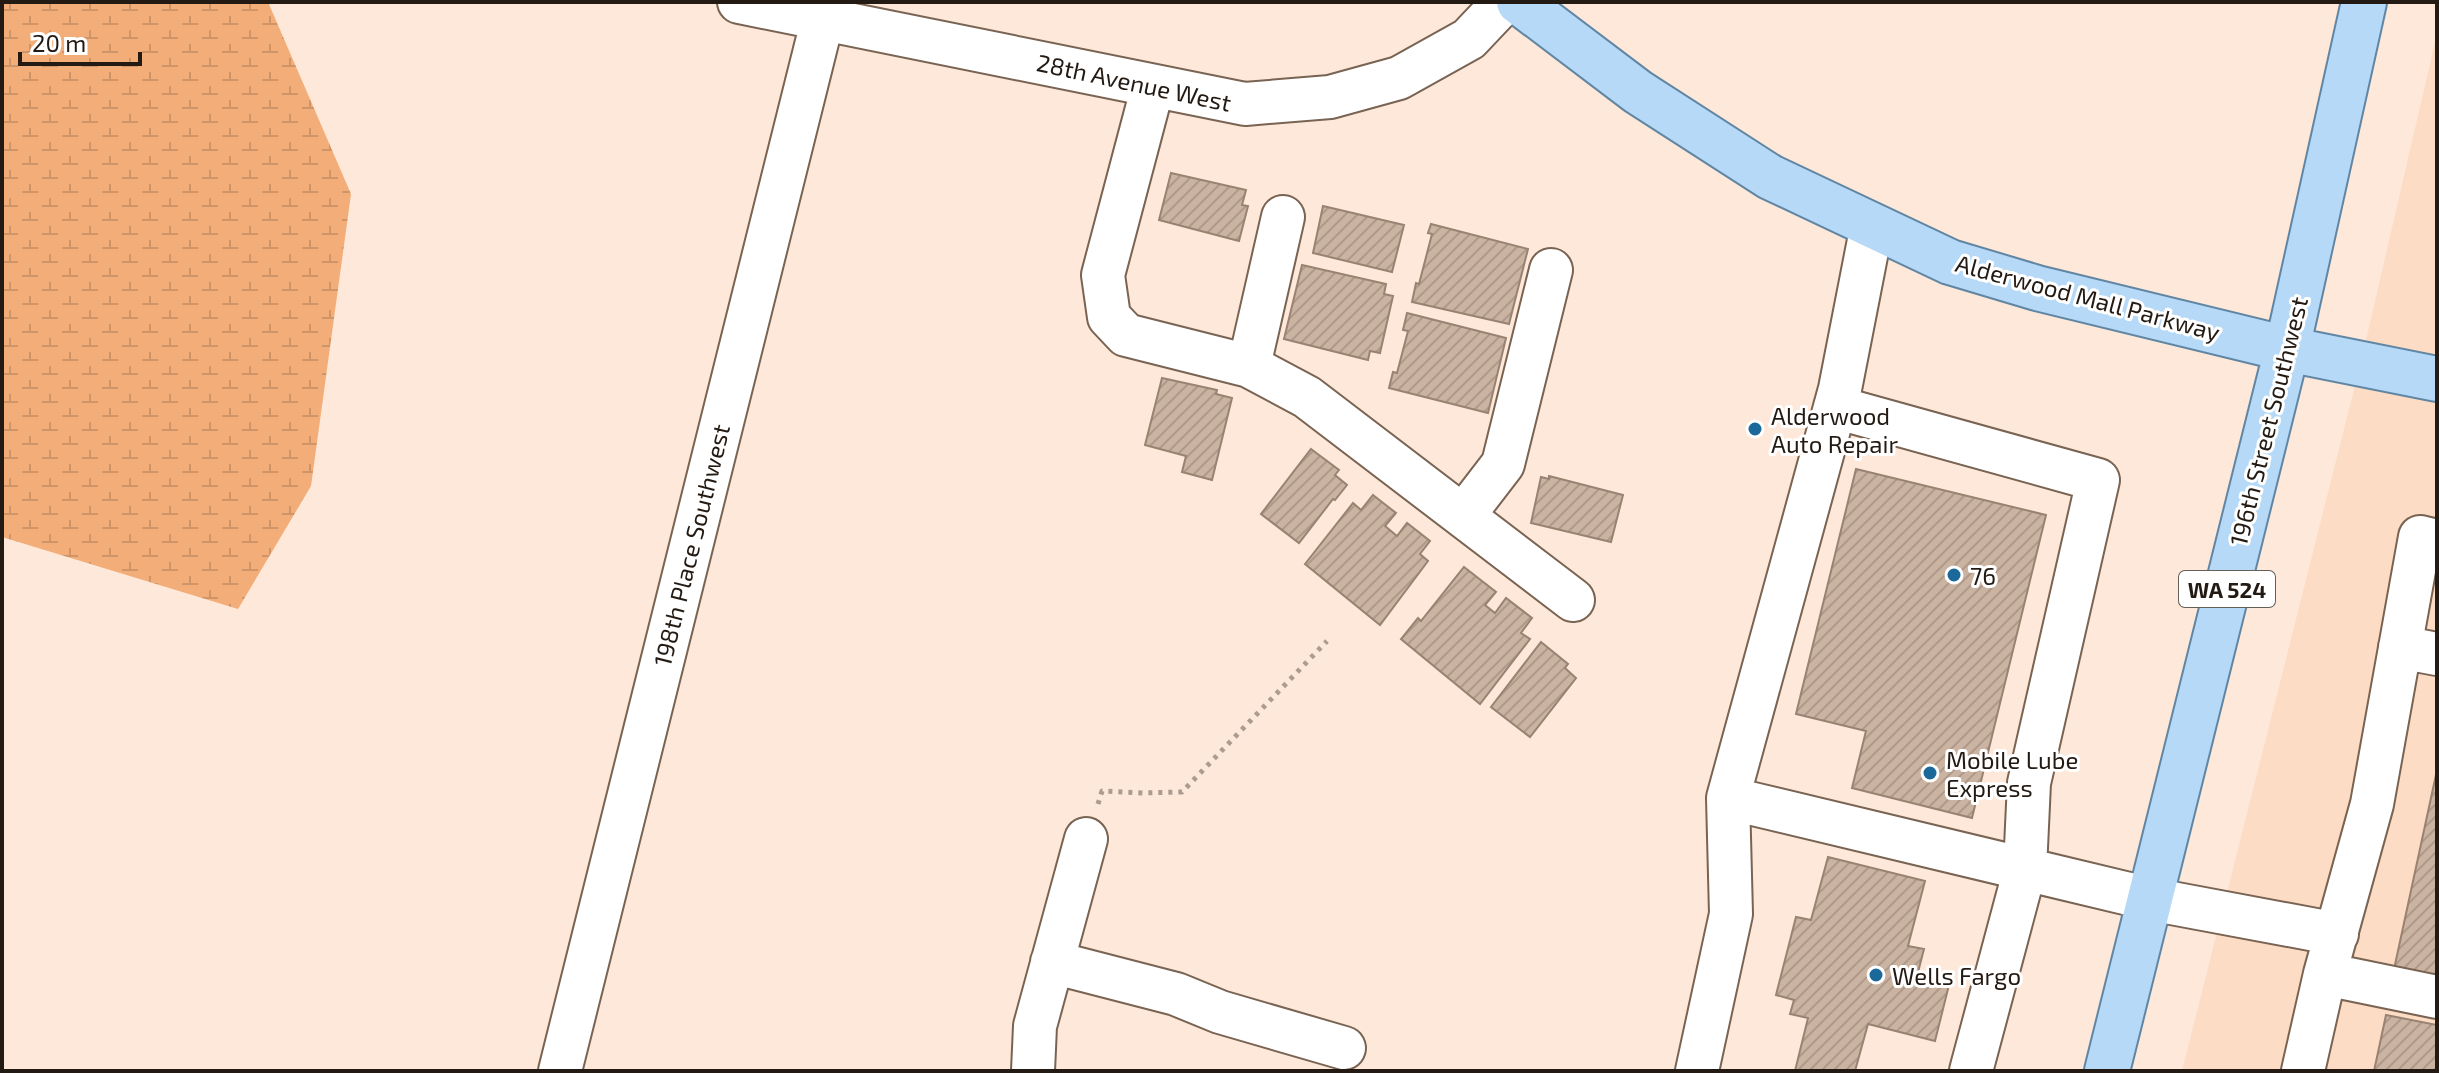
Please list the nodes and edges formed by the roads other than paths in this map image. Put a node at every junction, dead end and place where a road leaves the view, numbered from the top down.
1 (739, 2) edge
2 (1504, 2) edge
3 (1519, 2) edge
4 (2364, 2) edge
5 (798, 10) edge
6 (1153, 86) junction
7 (1283, 217) dead end
8 (1872, 225) junction
9 (1551, 270) dead end
10 (2287, 349) junction
11 (1249, 366) junction
12 (2437, 379) edge
13 (1835, 407) junction
14 (1463, 516) junction
15 (2437, 541) edge
16 (1573, 600) dead end
17 (2418, 650) edge
18 (1728, 798) junction
19 (1086, 839) road end
20 (2025, 869) junction
21 (2150, 899) junction
22 (2337, 934) junction
23 (1052, 962) junction
24 (2325, 974) junction
25 (2437, 997) edge
26 (1344, 1048) dead end
27 (560, 1071) edge
28 (1033, 1071) edge
29 (1697, 1071) edge
30 (1971, 1071) edge
31 (2107, 1071) edge
32 (2303, 1071) edge

1 - 5 street, 28th Avenue West
2 - 6 street, 28th Avenue West
3 - 8 main road, Alderwood Mall Parkway
4 - 10 main road, 196th Street Southwest / WA 524
5 - 6 street, 28th Avenue West
5 - 27 street, 198th Place Southwest
6 - 11 street
7 - 11 street
8 - 10 main road, Alderwood Mall Parkway
8 - 13 street
9 - 14 street
10 - 12 main road, Alderwood Mall Parkway
10 - 21 main road, 196th Street Southwest / WA 524
11 - 14 street
13 - 18 street
13 - 20 street
14 - 16 street
15 - 17 street
17 - 22 street
18 - 20 street
18 - 29 street
19 - 23 street
20 - 21 street
20 - 30 street
21 - 22 street
21 - 31 main road, 196th Street Southwest / WA 524
22 - 24 street
23 - 26 street
23 - 28 street
24 - 25 street
24 - 32 street

